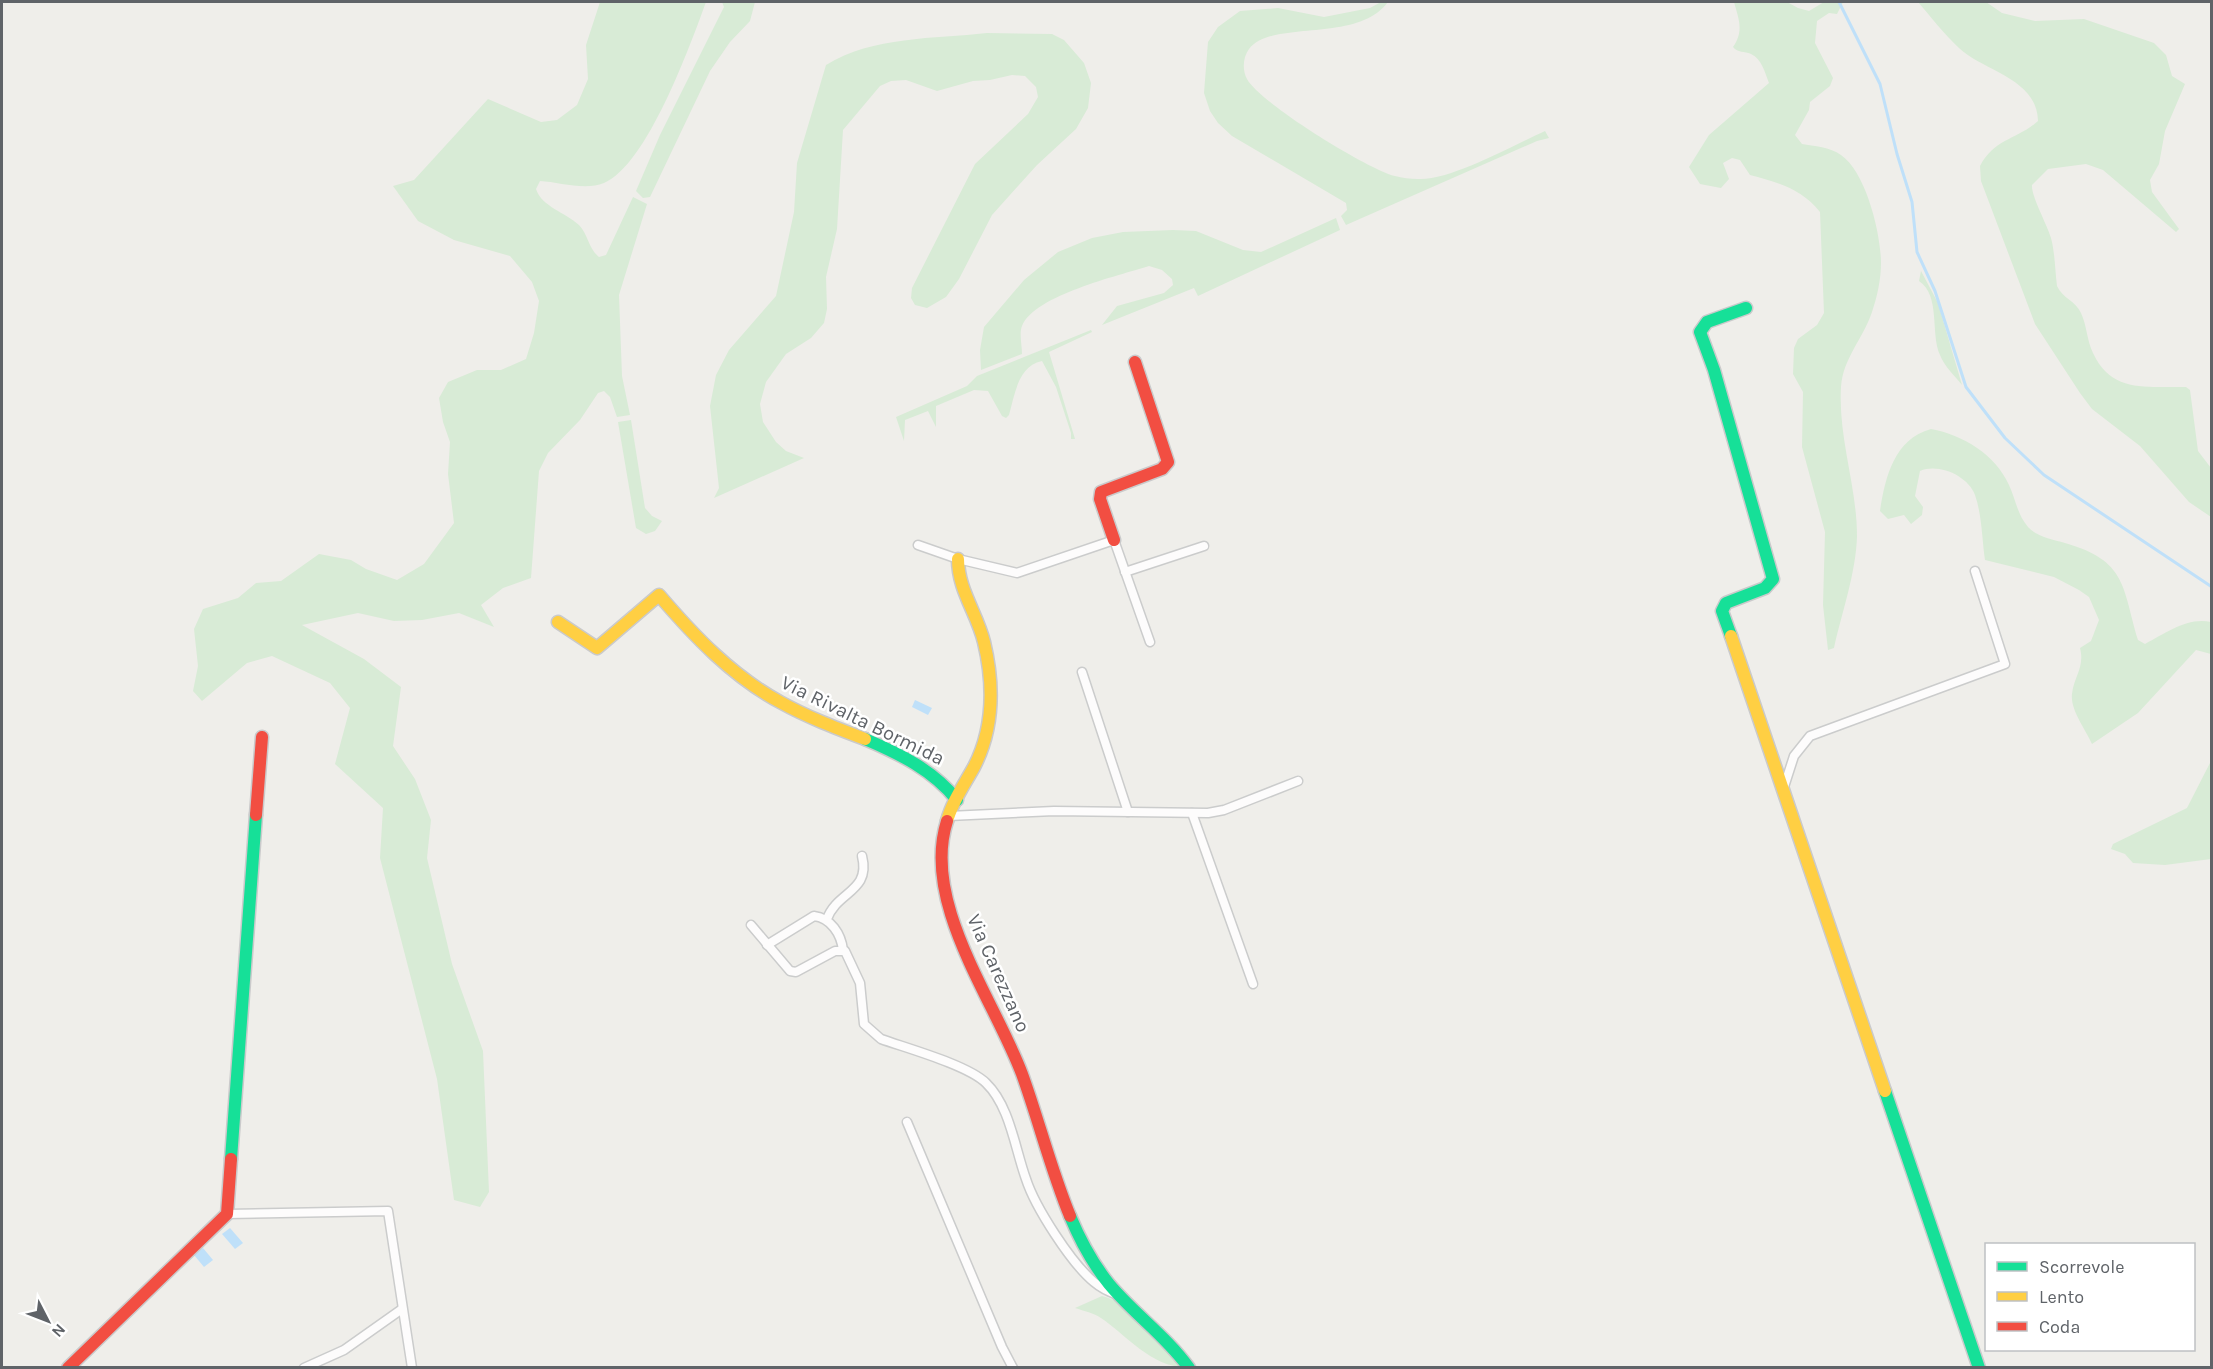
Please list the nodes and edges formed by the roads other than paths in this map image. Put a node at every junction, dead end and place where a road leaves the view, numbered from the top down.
1 (1746, 308) dead end
2 (1136, 362) dead end
3 (1114, 540) junction
4 (918, 544) dead end
5 (1204, 546) dead end
6 (958, 559) junction
7 (1975, 571) dead end
8 (1125, 572) junction
9 (558, 622) dead end
10 (1150, 642) dead end
11 (1082, 672) dead end
12 (262, 737) dead end
13 (1298, 781) dead end
14 (1783, 790) junction
15 (957, 800) junction
16 (1128, 812) junction
17 (1192, 813) junction
18 (949, 816) junction
19 (862, 856) dead end
20 (827, 919) junction
21 (751, 924) dead end
22 (767, 945) junction
23 (843, 950) junction
24 (1253, 984) dead end
25 (907, 1122) dead end
26 (227, 1214) junction
27 (1118, 1295) junction
28 (402, 1309) junction
29 (68, 1368) edge
30 (304, 1368) edge
31 (412, 1368) edge
32 (1013, 1368) edge
33 (1189, 1368) edge
34 (1979, 1368) edge

1 - 14 street
2 - 3 street
3 - 6 street
3 - 8 street
4 - 6 street
5 - 8 street
6 - 15 street, Via Carezzano
7 - 14 street
8 - 10 street
9 - 15 street, Via Rivalta Bormida
11 - 16 street
12 - 26 street
13 - 17 street
14 - 34 street
15 - 18 street, Via Carezzano
16 - 17 street
16 - 18 street
17 - 24 street
18 - 27 street, Via Carezzano
19 - 20 street
20 - 22 street
20 - 23 street
21 - 22 street
22 - 23 street
23 - 27 street
25 - 32 street
26 - 28 street
26 - 29 street
27 - 33 street, Via Carezzano
28 - 30 street
28 - 31 street

